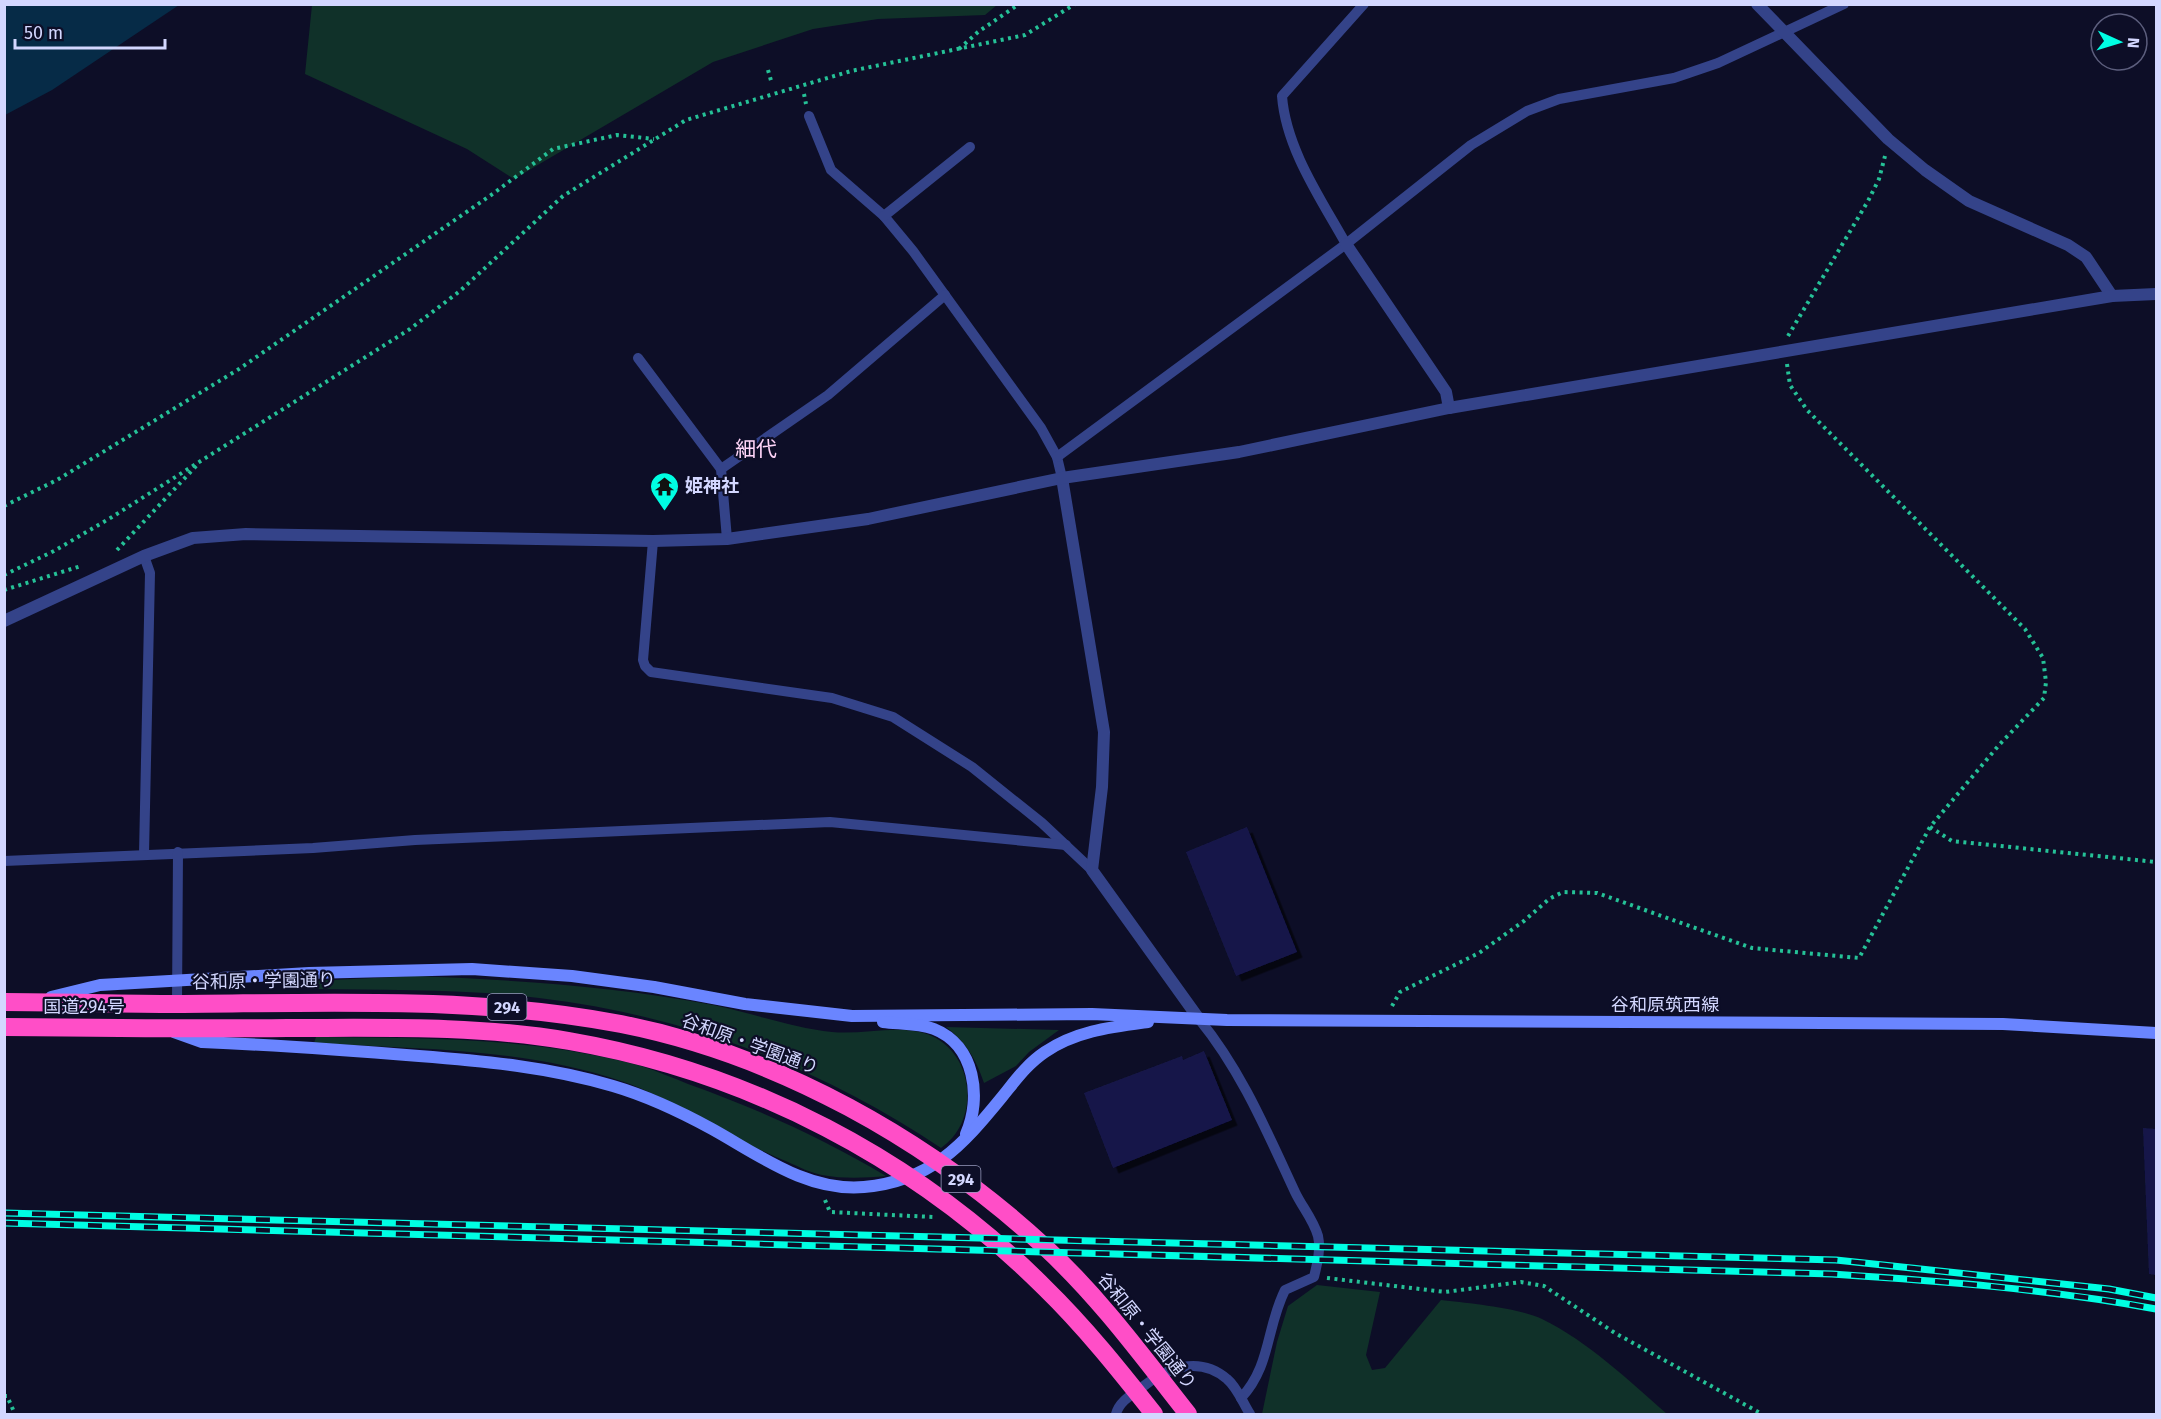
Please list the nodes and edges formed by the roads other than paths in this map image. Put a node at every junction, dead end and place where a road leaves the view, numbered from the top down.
1 (1364, 4) edge
2 (1757, 4) edge
3 (1844, 4) edge
4 (1782, 33) junction
5 (809, 116) dead end
6 (970, 147) dead end
7 (884, 216) junction
8 (1346, 244) junction
9 (2157, 294) edge
10 (945, 295) junction
11 (2112, 296) junction
12 (638, 358) dead end
13 (1449, 408) junction
14 (1057, 457) junction
15 (721, 469) junction
16 (1062, 478) junction
17 (727, 539) junction
18 (653, 541) junction
19 (144, 556) junction
20 (4, 621) edge
21 (1066, 845) junction
22 (178, 852) junction
23 (144, 854) junction
24 (4, 861) edge
25 (1092, 870) junction
26 (178, 981) junction
27 (4, 1002) edge
28 (30, 1002) junction
29 (177, 1004) junction
30 (852, 1016) junction
31 (1173, 1018) junction
32 (1199, 1019) junction
33 (4, 1028) edge
34 (164, 1029) junction
35 (2157, 1033) edge
36 (963, 1140) junction
37 (1240, 1398) junction
38 (1149, 1408) edge
39 (1116, 1414) edge
40 (1188, 1414) edge
41 (1250, 1414) edge

1 - 8 lane
2 - 4 street
3 - 4 lane
4 - 8 lane
4 - 11 street
5 - 7 lane
6 - 7 lane
7 - 10 lane
8 - 13 street
8 - 14 lane
9 - 11 street
10 - 14 lane
10 - 15 lane
11 - 13 street
12 - 15 lane
13 - 16 street
14 - 16 lane
15 - 17 lane
16 - 17 street
16 - 25 street
17 - 18 street
18 - 19 street
18 - 21 lane
19 - 20 street
19 - 23 lane
21 - 22 lane
21 - 25 lane
22 - 23 lane
22 - 26 lane
23 - 24 lane
25 - 32 street
26 - 28 main road
26 - 29 lane
26 - 30 main road
27 - 28 highway, 国道294号 / 294
28 - 29 highway, 谷和原・学園通り / 294
29 - 40 highway, 谷和原・学園通り / 294
30 - 31 main road
30 - 36 main road
31 - 32 main road, 谷和原筑西線
31 - 36 main road
32 - 35 main road, 谷和原筑西線
32 - 37 lane
33 - 34 highway, 国道294号 / 294
34 - 36 main road
34 - 38 highway, 294
37 - 39 lane
37 - 41 lane

